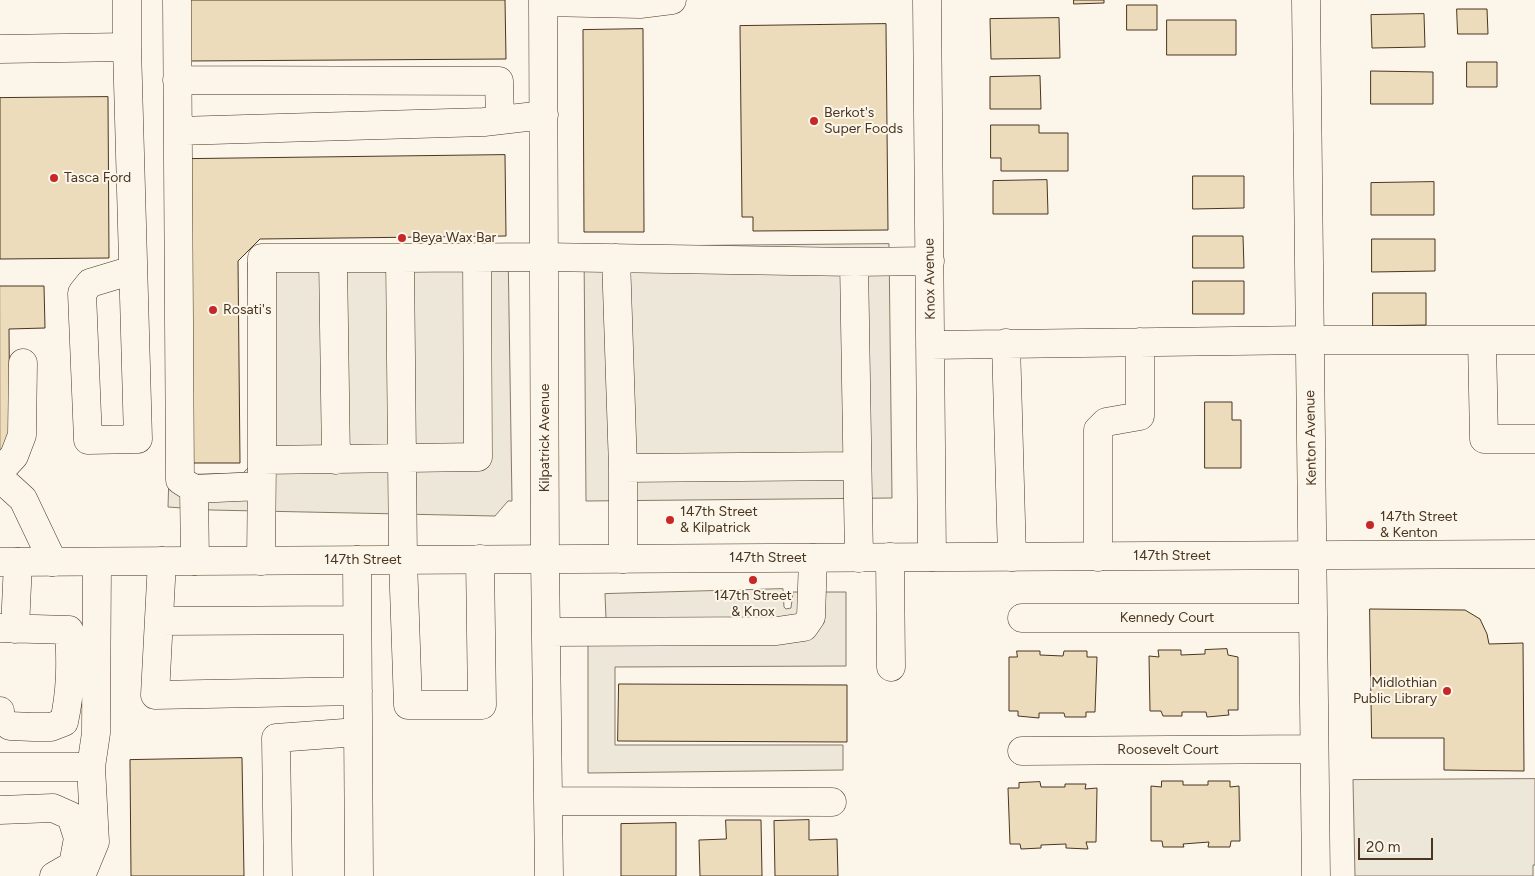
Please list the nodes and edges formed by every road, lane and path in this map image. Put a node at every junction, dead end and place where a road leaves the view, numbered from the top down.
1 (127, 0) edge
2 (177, 0) edge
3 (672, 0) edge
4 (927, 0) edge
5 (1306, 0) edge
6 (543, 1) edge
7 (0, 48) edge
8 (127, 48) junction
9 (178, 80) junction
10 (544, 115) junction
11 (500, 120) junction
12 (178, 131) junction
13 (477, 257) junction
14 (544, 257) junction
15 (333, 258) junction
16 (400, 258) junction
17 (616, 258) junction
18 (930, 260) junction
19 (854, 262) junction
20 (133, 270) junction
21 (1310, 340) junction
22 (1482, 340) junction
23 (1535, 340) edge
24 (1006, 342) junction
25 (1140, 342) junction
26 (930, 344) junction
27 (24, 363) dead end
28 (1535, 439) edge
29 (336, 460) junction
30 (402, 460) junction
31 (858, 466) junction
32 (623, 468) junction
33 (0, 471) edge
34 (262, 473) junction
35 (0, 478) edge
36 (194, 489) junction
37 (1535, 554) edge
38 (1098, 556) junction
39 (1312, 556) junction
40 (932, 557) junction
41 (1012, 557) junction
42 (813, 558) junction
43 (859, 558) junction
44 (890, 558) junction
45 (545, 559) junction
46 (623, 559) junction
47 (357, 560) junction
48 (403, 560) junction
49 (480, 560) junction
50 (162, 561) junction
51 (195, 561) junction
52 (261, 561) junction
53 (9, 562) edge
54 (53, 562) junction
55 (97, 562) junction
56 (1022, 618) dead end
57 (1313, 618) junction
58 (357, 620) junction
59 (159, 621) junction
60 (4, 630) edge
61 (546, 632) junction
62 (891, 667) dead end
63 (358, 691) junction
64 (0, 711) edge
65 (358, 732) junction
66 (1314, 749) junction
67 (1022, 751) dead end
68 (0, 767) edge
69 (91, 767) junction
70 (548, 801) junction
71 (832, 802) dead end
72 (0, 810) edge
73 (54, 876) edge
74 (81, 876) edge
75 (278, 876) edge
76 (359, 876) edge
77 (549, 876) edge
78 (1316, 876) edge

1 - 8 street
2 - 9 street
3 - 6 street
4 - 18 street, Knox Avenue
5 - 21 street, Kenton Avenue
6 - 10 street, Kilpatrick Avenue
7 - 8 street
8 - 20 street
9 - 11 street
9 - 12 street
10 - 11 street
10 - 14 street, Kilpatrick Avenue
11 - 12 street
12 - 36 street
13 - 14 street
13 - 16 street
13 - 30 street
14 - 17 street
14 - 45 street, Kilpatrick Avenue
15 - 16 street
15 - 29 street
15 - 34 street
16 - 30 street
17 - 19 street
17 - 32 street
18 - 19 street
18 - 26 street, Knox Avenue
19 - 31 street
20 - 20 street
21 - 22 street
21 - 25 street
21 - 39 street, Kenton Avenue
22 - 23 street
22 - 28 street
24 - 25 street
24 - 26 street
24 - 41 street
25 - 38 street
26 - 40 street, Knox Avenue
27 - 33 street
29 - 30 street
29 - 34 street
30 - 48 street
31 - 32 street
31 - 43 street
32 - 46 street
34 - 36 street
34 - 52 street
35 - 54 street
36 - 51 street
37 - 39 street, 147th Street
38 - 39 street, 147th Street
38 - 41 street, 147th Street
39 - 57 street, Kenton Avenue
40 - 41 street, 147th Street
40 - 44 street, 147th Street
42 - 43 street, 147th Street
42 - 46 street, 147th Street
42 - 61 street
43 - 44 street, 147th Street
44 - 62 street
45 - 46 street, 147th Street
45 - 49 street, 147th Street
45 - 61 street, Kilpatrick Avenue
47 - 48 street, 147th Street
47 - 52 street, 147th Street
47 - 58 street
48 - 49 street, 147th Street
48 - 49 street
50 - 51 street, 147th Street
50 - 55 street, 147th Street
50 - 59 street
51 - 52 street, 147th Street
53 - 54 street, 147th Street
53 - 60 street
54 - 55 street, 147th Street
55 - 69 street
56 - 57 street, Kennedy Court
57 - 66 street, Kenton Avenue
58 - 59 street
58 - 63 street
59 - 63 street
60 - 64 street
61 - 70 street, Kilpatrick Avenue
63 - 65 street
65 - 75 street
65 - 76 street
66 - 67 street, Roosevelt Court
66 - 78 street, Kenton Avenue
68 - 69 street
69 - 74 street
70 - 71 street
70 - 77 street, Kilpatrick Avenue
72 - 73 street

